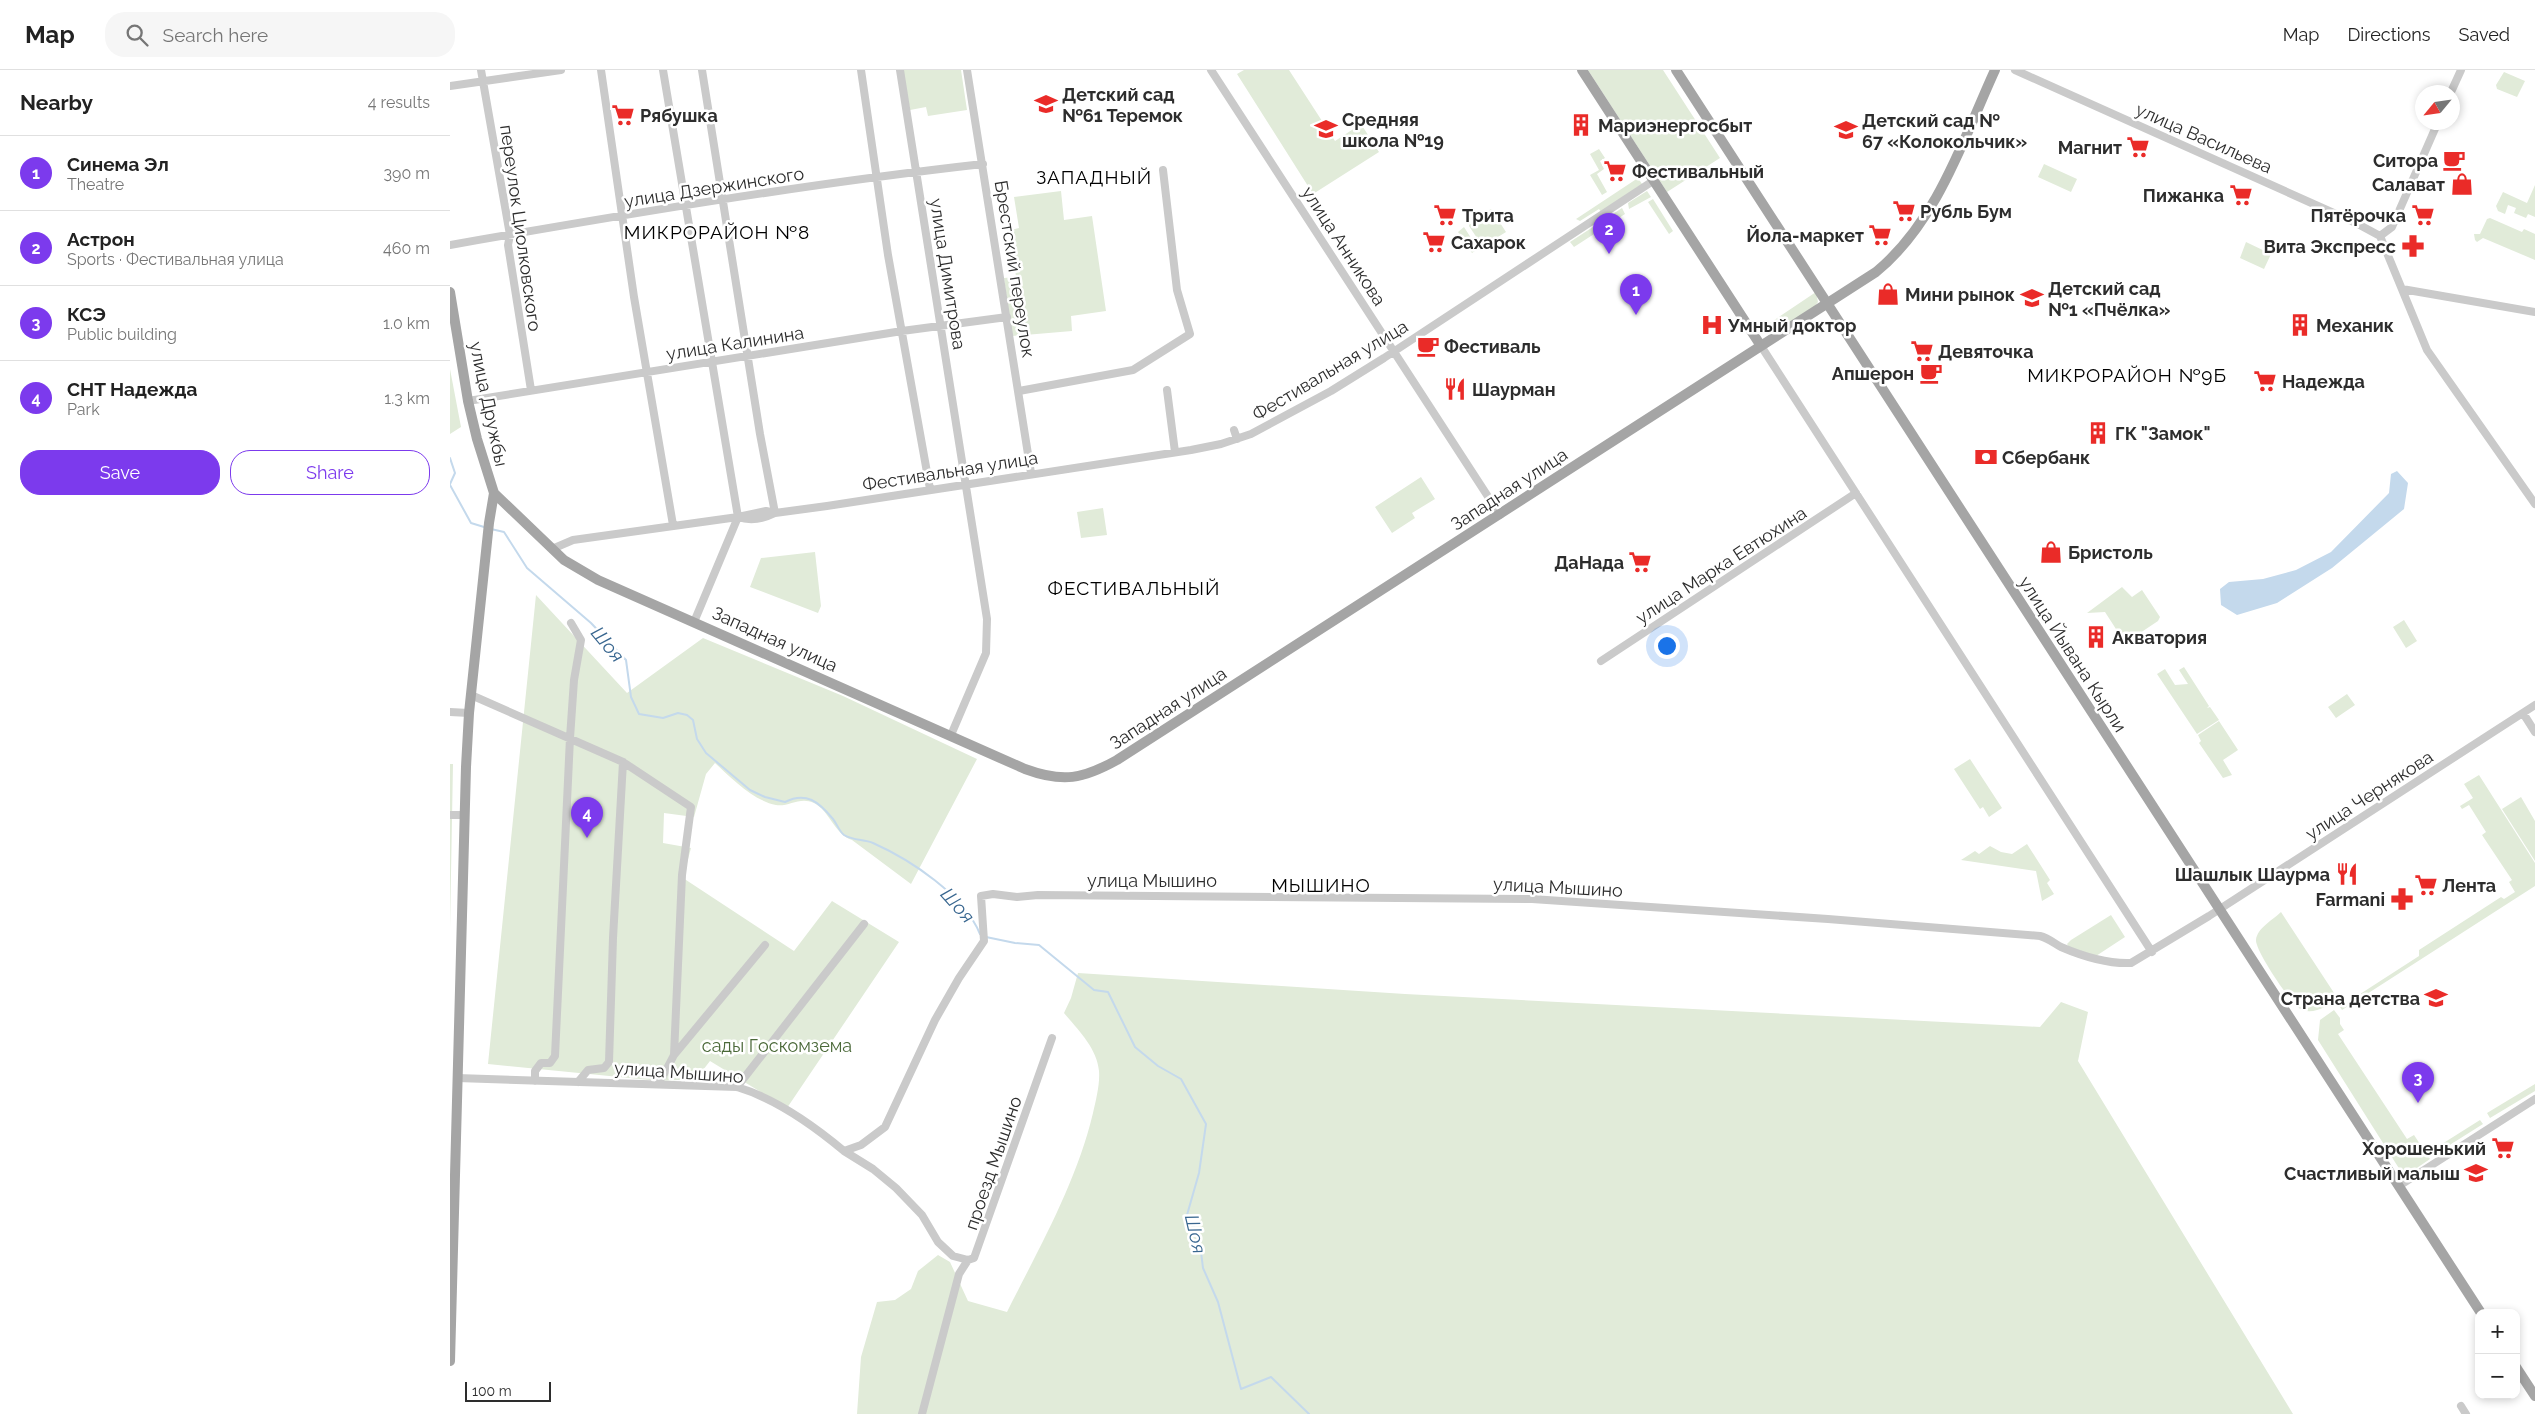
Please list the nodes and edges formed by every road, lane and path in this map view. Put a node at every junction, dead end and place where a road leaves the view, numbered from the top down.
1 (482, 70) edge
2 (561, 70) edge
3 (601, 70) edge
4 (663, 70) edge
5 (702, 70) edge
6 (861, 70) edge
7 (900, 70) edge
8 (967, 70) edge
9 (1211, 70) edge
10 (1582, 70) edge
11 (1676, 70) edge
12 (1995, 70) edge
13 (2015, 70) edge
14 (2460, 70) edge
15 (483, 82) junction
16 (2454, 85) edge
17 (450, 86) edge
18 (2434, 130) edge
19 (983, 164) junction
20 (1163, 170) dead end
21 (916, 172) junction
22 (878, 178) junction
23 (1653, 181) junction
24 (723, 201) junction
25 (684, 206) junction
26 (622, 217) junction
27 (510, 234) junction
28 (2380, 236) junction
29 (450, 245) edge
30 (2402, 289) junction
31 (450, 292) edge
32 (1827, 305) junction
33 (2535, 312) edge
34 (1007, 317) junction
35 (941, 326) junction
36 (902, 331) junction
37 (1761, 346) junction
38 (1394, 352) junction
39 (747, 356) junction
40 (713, 362) junction
41 (648, 372) junction
42 (531, 390) junction
43 (1167, 390) dead end
44 (1019, 392) junction
45 (468, 401) junction
46 (1234, 430) dead end
47 (1237, 440) junction
48 (1175, 452) junction
49 (1031, 473) junction
50 (966, 483) junction
51 (930, 489) junction
52 (494, 493) junction
53 (1856, 493) junction
54 (2535, 504) edge
55 (775, 513) junction
56 (1500, 515) junction
57 (738, 517) junction
58 (673, 525) junction
59 (552, 549) junction
60 (694, 622) junction
61 (571, 623) dead end
62 (1601, 661) dead end
63 (471, 695) junction
64 (2535, 705) edge
65 (450, 712) edge
66 (469, 713) junction
67 (2523, 713) junction
68 (2535, 732) edge
69 (950, 735) junction
70 (570, 738) junction
71 (623, 762) junction
72 (464, 815) junction
73 (450, 816) edge
74 (2219, 909) junction
75 (864, 924) dead end
76 (2033, 936) joint
77 (765, 945) dead end
78 (2152, 952) junction
79 (1052, 1038) dead end
80 (674, 1055) junction
81 (455, 1073) edge
82 (535, 1081) junction
83 (578, 1082) junction
84 (657, 1083) junction
85 (737, 1087) junction
86 (2535, 1099) edge
87 (844, 1151) junction
88 (453, 1185) edge
89 (2398, 1186) junction
90 (968, 1260) junction
91 (2478, 1309) edge
92 (450, 1362) edge
93 (2520, 1373) edge
94 (2535, 1396) edge
95 (2461, 1406) dead end
96 (922, 1414) edge
97 (2466, 1414) edge

1 - 15 street, переулок Циолковского
2 - 15 street
3 - 26 street
4 - 25 street
5 - 24 street
6 - 22 street
7 - 21 street, улица Димитрова
8 - 19 street, Брестский переулок
9 - 38 street, улица Анникова
10 - 23 main road
11 - 32 main road, улица Йывана Кырли
12 - 32 main road, Западная улица
13 - 28 street, улица Васильева
14 - 16 street
15 - 17 street
15 - 27 street, переулок Циолковского
18 - 28 street
19 - 21 street, улица Дзержинского
19 - 34 street, Брестский переулок
20 - 44 street
21 - 22 street, улица Дзержинского
21 - 35 street, улица Димитрова
22 - 24 street, улица Дзержинского
22 - 36 street
23 - 37 main road
23 - 38 street, Фестивальная улица
24 - 25 street, улица Дзержинского
24 - 39 street
25 - 26 street, улица Дзержинского
25 - 40 street
26 - 27 street, улица Дзержинского
26 - 41 street
27 - 29 street, улица Дзержинского
27 - 42 street, переулок Циолковского
28 - 30 street
30 - 33 street
30 - 54 street
31 - 45 main road, улица Дружбы
32 - 37 main road, Западная улица
32 - 74 main road, улица Йывана Кырли
34 - 35 street, улица Калинина
34 - 44 street, Брестский переулок
35 - 36 street, улица Калинина
35 - 50 street, улица Димитрова
36 - 39 street, улица Калинина
36 - 51 street
37 - 53 street
37 - 56 main road, Западная улица
38 - 47 street, Фестивальная улица
38 - 56 street, улица Анникова
39 - 40 street, улица Калинина
39 - 55 street
40 - 41 street, улица Калинина
40 - 57 street
41 - 42 street, улица Калинина
41 - 58 street
42 - 45 street, улица Калинина
43 - 48 street
44 - 49 street, Брестский переулок
45 - 52 main road, улица Дружбы
46 - 47 street
47 - 48 street, Фестивальная улица
48 - 49 street, Фестивальная улица
49 - 50 street, Фестивальная улица
50 - 51 street, Фестивальная улица
50 - 69 street, улица Димитрова
51 - 55 street, Фестивальная улица
52 - 59 main road, Западная улица
52 - 63 main road, улица Дружбы
53 - 62 street, улица Марка Евтюхина
53 - 78 street
55 - 57 street, Фестивальная улица
56 - 69 main road, Западная улица
57 - 58 street, Фестивальная улица
57 - 60 street
58 - 59 street, Фестивальная улица
59 - 60 main road, Западная улица
60 - 69 main road, Западная улица
61 - 70 street
63 - 66 main road, улица Дружбы
63 - 70 street
64 - 67 street, улица Чернякова
65 - 66 street
66 - 72 main road, улица Дружбы
67 - 68 street
67 - 74 street, улица Чернякова
70 - 71 street
70 - 82 street
71 - 80 street
71 - 83 street
72 - 73 street
72 - 81 main road, улица Дружбы
74 - 78 street, улица Чернякова
74 - 89 main road, улица Йывана Кырли
75 - 85 street
76 - 78 street, улица Чернякова
76 - 87 street, улица Мышино
77 - 80 street
79 - 90 street, проезд Мышино
80 - 84 street
81 - 82 street, улица Мышино
81 - 88 main road, улица Дружбы
82 - 83 street, улица Мышино
83 - 84 street, улица Мышино
84 - 85 street, улица Мышино
85 - 87 street, улица Мышино
86 - 89 street
87 - 90 street
88 - 92 main road, улица Дружбы
89 - 91 main road, улица Йывана Кырли
90 - 96 street, проезд Мышино
93 - 94 main road
95 - 97 street

